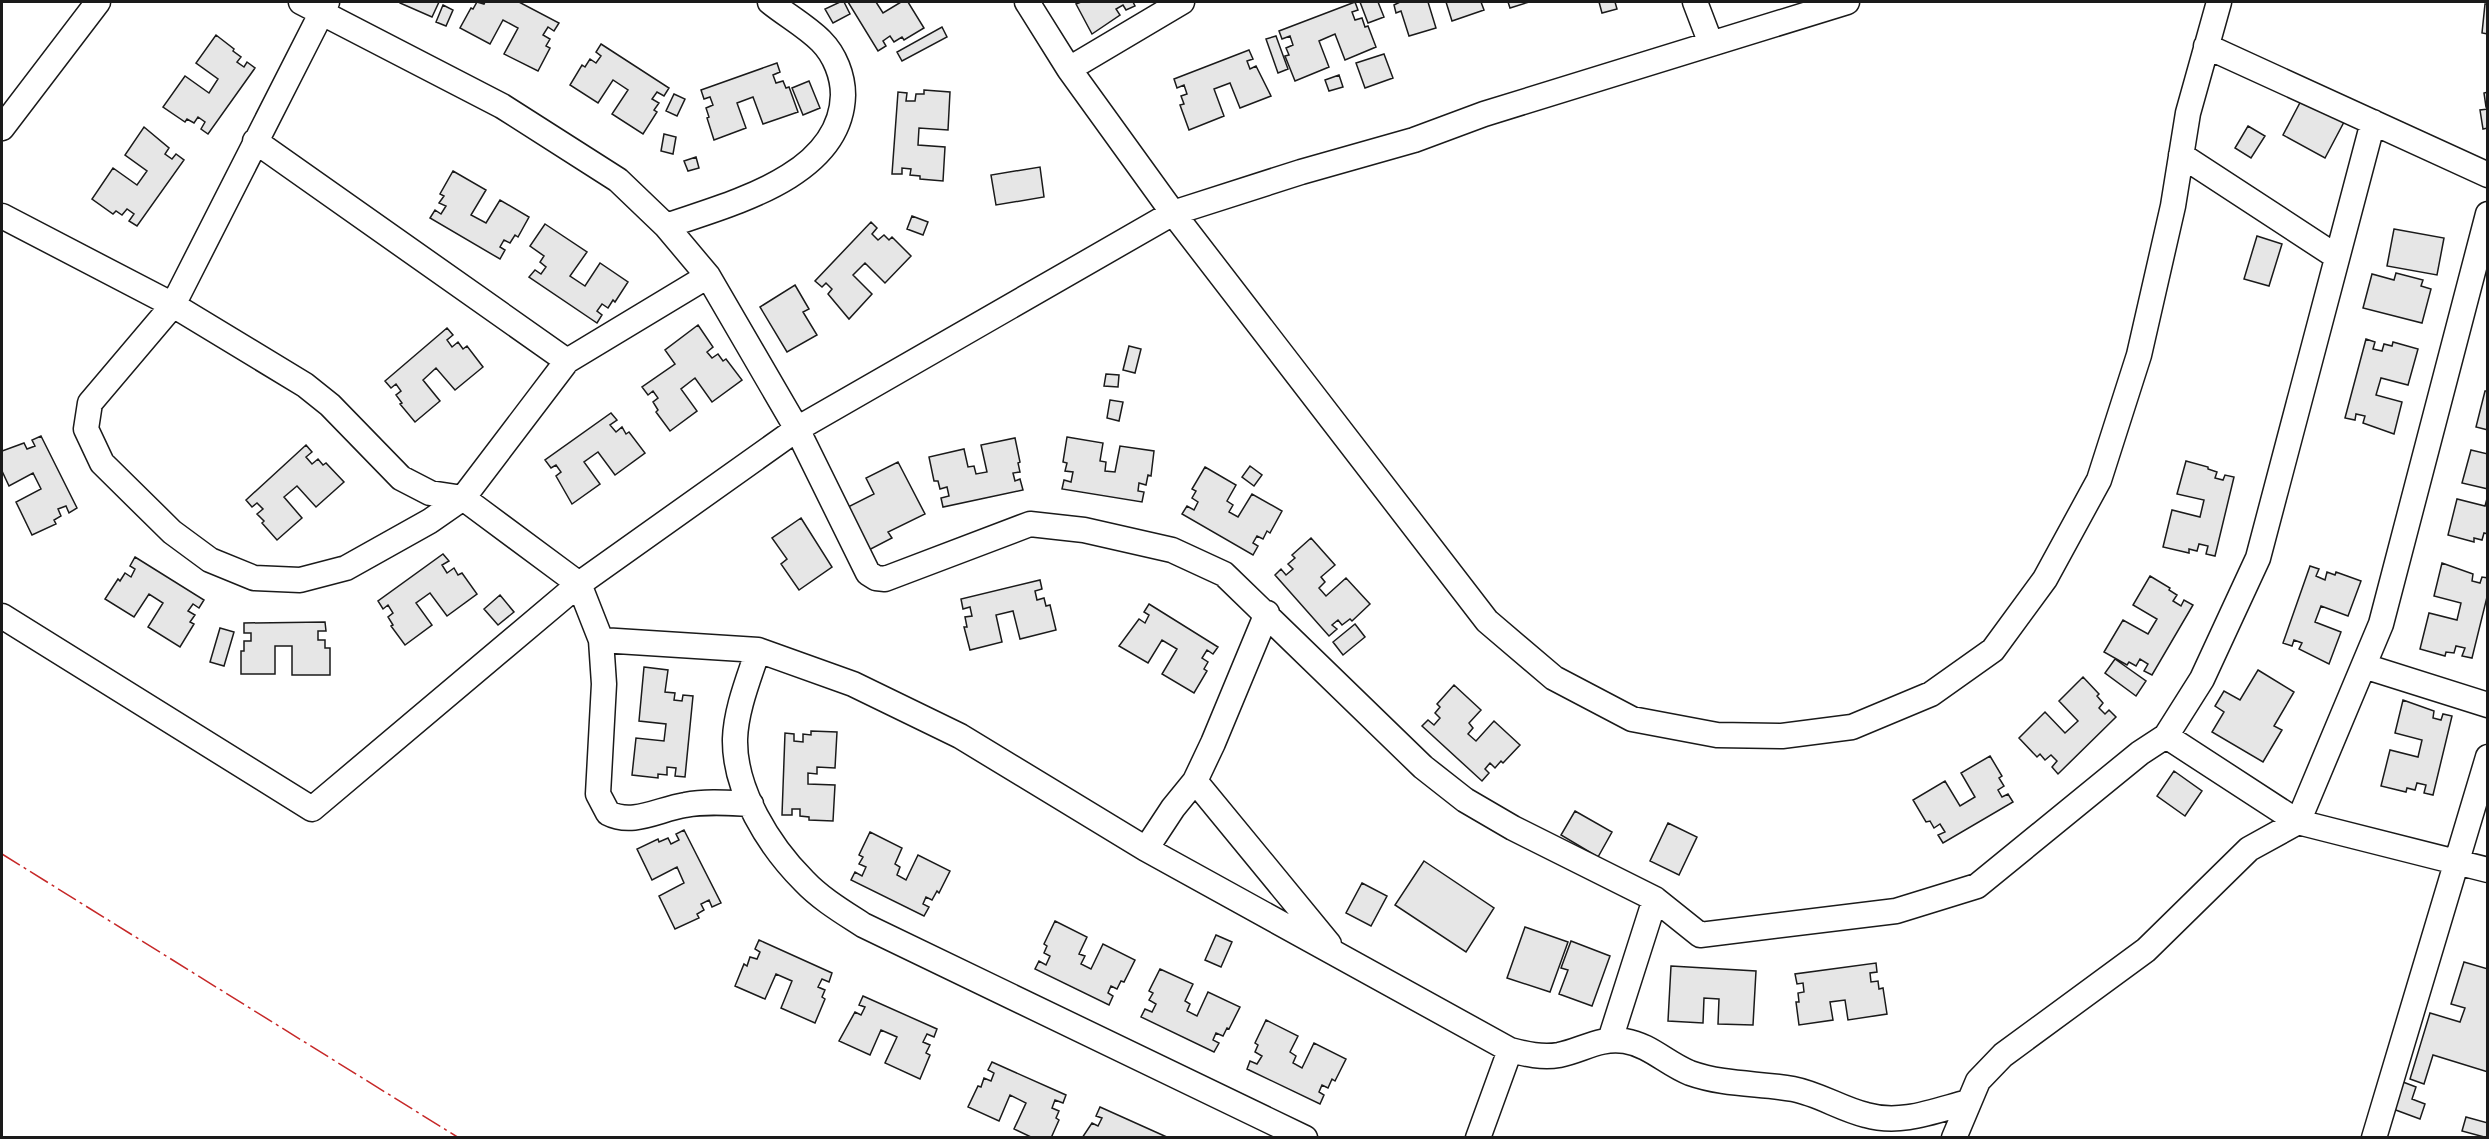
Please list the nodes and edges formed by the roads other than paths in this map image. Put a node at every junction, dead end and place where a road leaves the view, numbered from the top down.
1 (98, 2) edge
2 (301, 2) edge
3 (770, 2) edge
4 (1027, 2) edge
5 (1180, 2) edge
6 (1695, 2) edge
7 (1847, 2) edge
8 (2219, 2) edge
9 (324, 8) edge
10 (1711, 44) junction
11 (2206, 46) junction
12 (1069, 69) junction
13 (2373, 122) junction
14 (2, 128) edge
15 (255, 141) junction
16 (2181, 155) junction
17 (2487, 175) edge
18 (1173, 213) junction
19 (2487, 214) edge
20 (4, 219) edge
21 (666, 226) junction
22 (2337, 257) junction
23 (708, 276) junction
24 (173, 305) junction
25 (567, 361) junction
26 (797, 429) junction
27 (463, 498) junction
28 (579, 584) junction
29 (1267, 613) junction
30 (2, 616) edge
31 (601, 640) junction
32 (758, 650) junction
33 (2364, 666) junction
34 (2487, 705) edge
35 (2166, 736) junction
36 (2487, 758) edge
37 (1195, 781) junction
38 (751, 804) junction
39 (2298, 822) junction
40 (1146, 849) junction
41 (2458, 861) junction
42 (2487, 870) edge
43 (1654, 898) junction
44 (1338, 956) junction
45 (1610, 1040) junction
46 (1510, 1050) junction
47 (1968, 1102) junction
48 (1305, 1137) edge
49 (1478, 1137) edge
50 (1954, 1137) edge
51 (2374, 1137) edge

1 - 14 street
2 - 9 street
3 - 21 street
4 - 12 street
5 - 12 street
6 - 10 street
7 - 10 street
8 - 11 street
9 - 15 street
9 - 21 street
10 - 18 street
11 - 13 street
11 - 16 street
12 - 18 street
13 - 17 street
13 - 22 street
15 - 24 street
15 - 25 street
16 - 18 street
16 - 22 street
18 - 26 street
19 - 33 street
20 - 24 street
21 - 23 street
22 - 35 street
23 - 25 street
23 - 26 street
24 - 27 street
24 - 27 street
25 - 27 street
26 - 28 street
26 - 29 street
27 - 28 street
28 - 30 street
28 - 31 street
29 - 37 street
29 - 43 street
31 - 32 street
31 - 38 street
32 - 38 street
32 - 40 street
33 - 34 street
33 - 39 street
35 - 39 street
35 - 43 street
36 - 41 street
37 - 40 street
37 - 44 street
38 - 48 street
39 - 41 street
39 - 47 street
40 - 44 street
41 - 42 street
41 - 51 street
43 - 45 street
44 - 46 street
45 - 46 street
45 - 47 street
46 - 49 street
47 - 50 street

